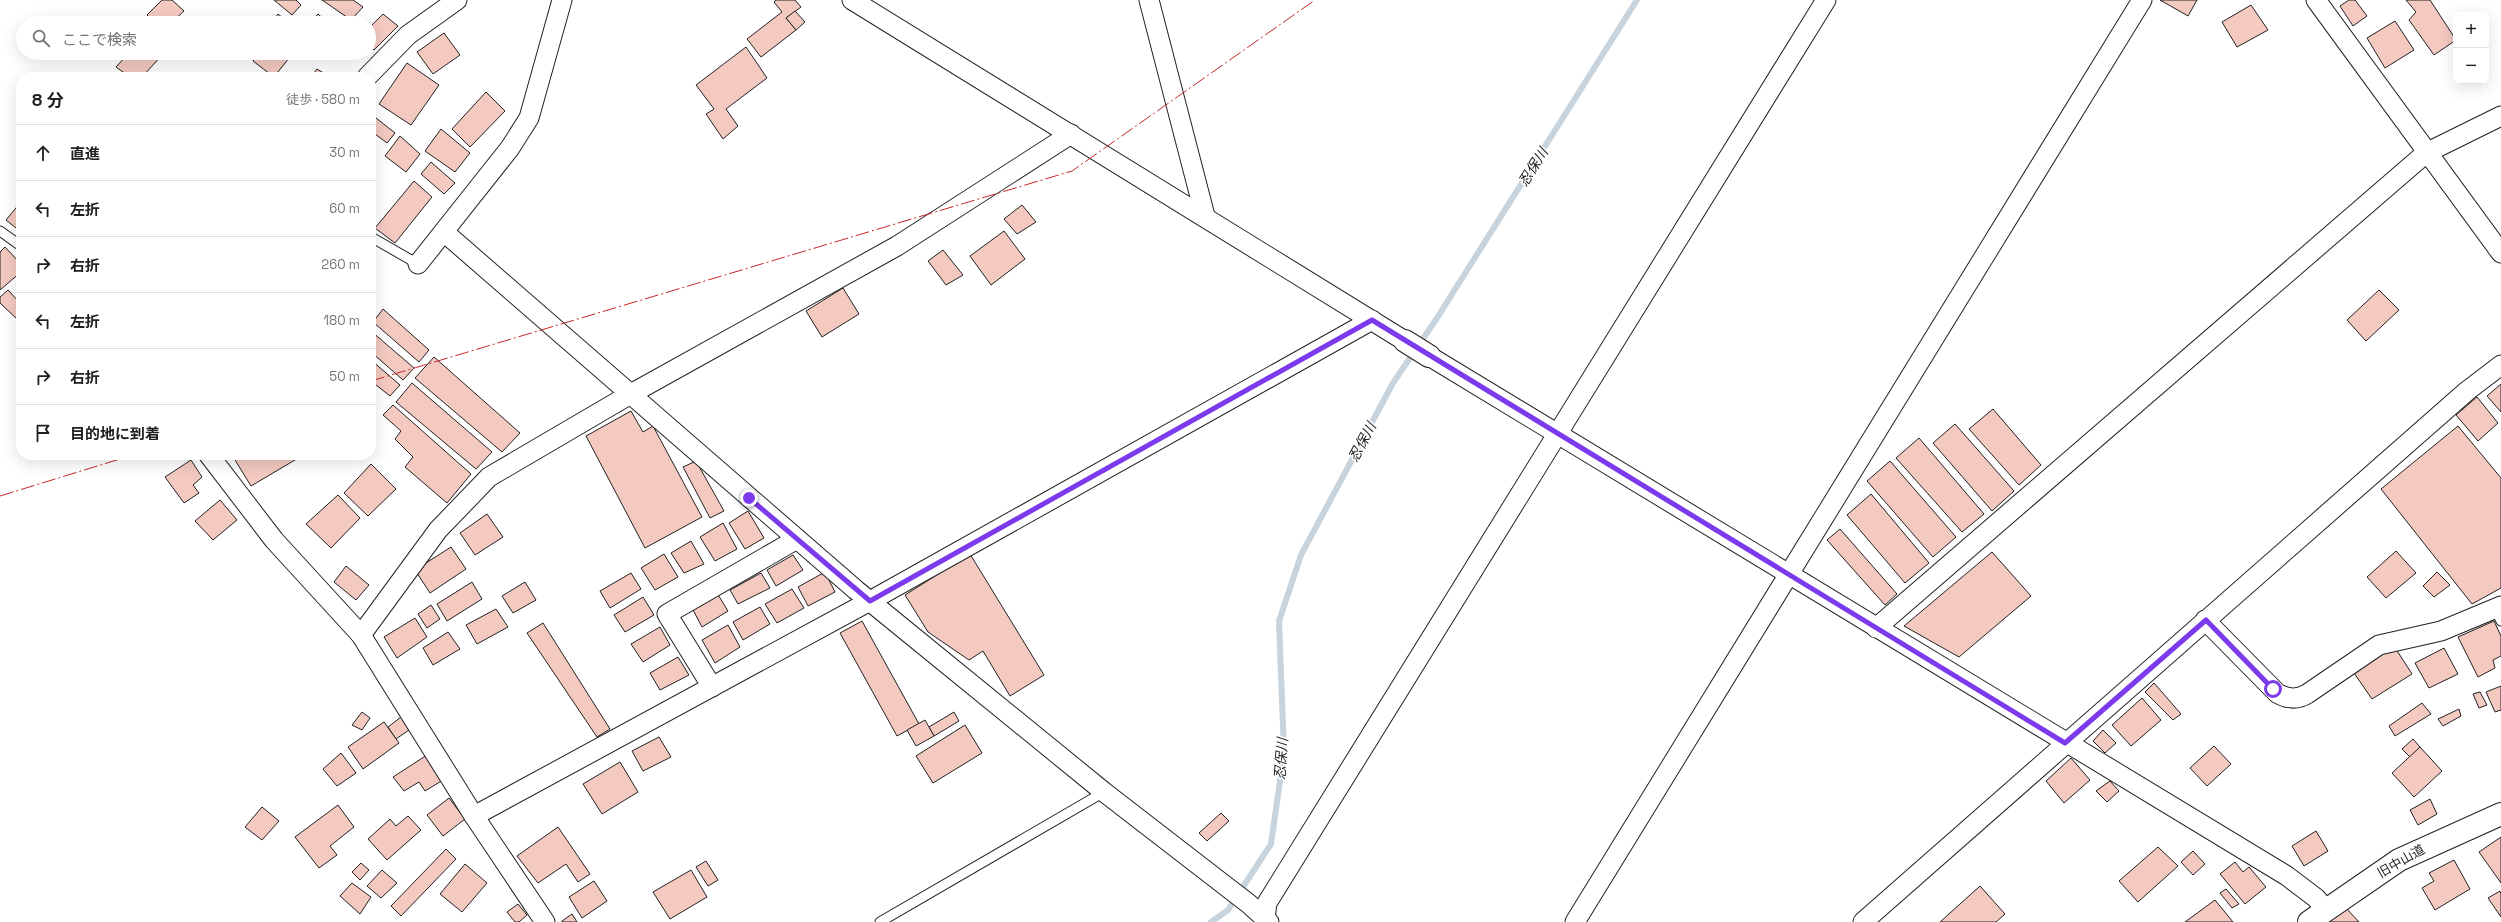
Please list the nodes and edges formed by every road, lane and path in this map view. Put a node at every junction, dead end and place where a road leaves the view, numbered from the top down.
1 (457, 0) edge
2 (562, 0) edge
3 (852, 0) edge
4 (1149, 0) edge
5 (1826, 0) edge
6 (2142, 0) edge
7 (2316, 0) edge
8 (372, 72) edge
9 (2501, 116) edge
10 (1070, 134) junction
11 (2426, 153) junction
12 (1205, 216) junction
13 (0, 231) edge
14 (444, 232) junction
15 (376, 240) edge
16 (16, 242) edge
17 (2501, 253) edge
18 (418, 264) joint
19 (1372, 320) junction
20 (1405, 341) joint
21 (1429, 356) joint
22 (2501, 365) edge
23 (629, 395) junction
24 (1558, 434) junction
25 (213, 460) edge
26 (797, 540) junction
27 (1788, 575) junction
28 (870, 601) junction
29 (2499, 612) edge
30 (2206, 620) junction
31 (1876, 628) junction
32 (361, 634) junction
33 (712, 687) junction
34 (2065, 743) junction
35 (1104, 792) junction
36 (2501, 814) edge
37 (474, 816) junction
38 (2318, 916) edge
39 (1267, 920) edge
40 (545, 922) edge
41 (880, 922) edge
42 (1575, 922) edge
43 (1863, 922) edge

1 - 8 street
2 - 14 street
3 - 10 street
4 - 12 street
5 - 24 street
6 - 27 street
7 - 11 street
9 - 11 street
10 - 12 street
10 - 23 street
11 - 17 street
11 - 31 street
12 - 19 street
13 - 16 lane
14 - 18 street
14 - 23 street
15 - 18 lane
19 - 20 street
19 - 28 street
20 - 21 main road
21 - 24 street
22 - 30 street
23 - 26 street
23 - 32 street
24 - 27 street
24 - 39 street
25 - 32 street
26 - 28 street
26 - 33 street
27 - 31 street
27 - 42 street
28 - 33 street
28 - 35 street
29 - 30 street
30 - 34 street
31 - 34 street
32 - 37 street
33 - 37 street
34 - 38 street
34 - 43 street
35 - 39 street
35 - 41 lane
36 - 38 main road, 旧中山道
37 - 40 street

